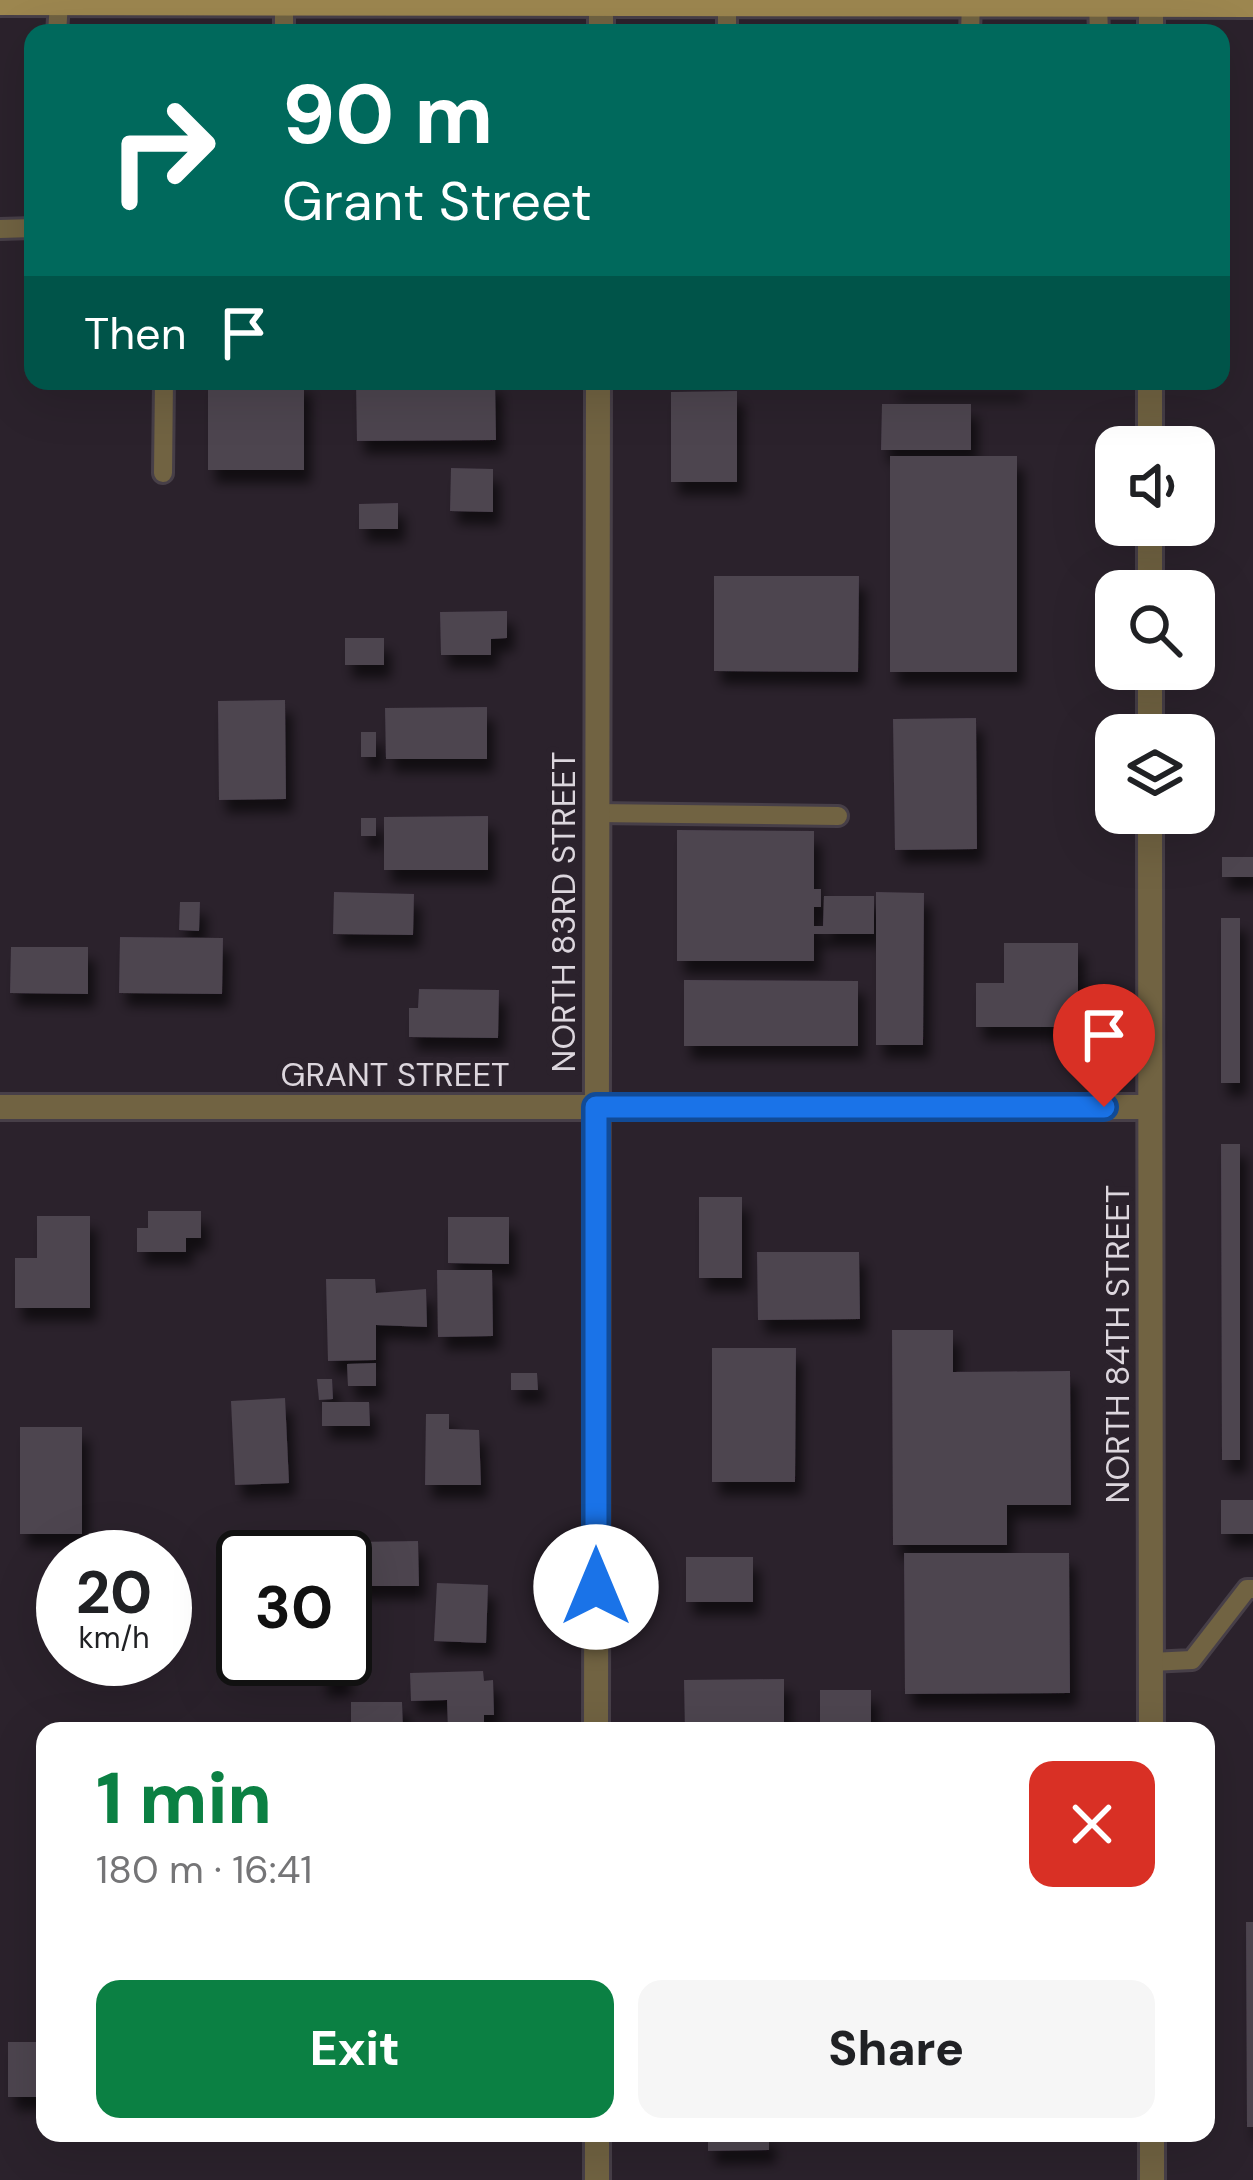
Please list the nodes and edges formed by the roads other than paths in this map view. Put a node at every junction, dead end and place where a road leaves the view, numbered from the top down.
1 (940, 1) edge
2 (601, 2) edge
3 (728, 2) edge
4 (971, 2) edge
5 (1151, 2) edge
6 (0, 3) edge
7 (59, 3) edge
8 (284, 3) edge
9 (1099, 4) junction
10 (1253, 5) edge
11 (1099, 24) edge
12 (164, 390) edge
13 (598, 390) edge
14 (1150, 390) edge
15 (1150, 426) edge
16 (164, 473) dead end
17 (596, 813) junction
18 (838, 817) dead end
19 (1150, 834) edge
20 (0, 1107) edge
21 (596, 1107) junction
22 (1150, 1107) junction
23 (1253, 1588) edge
24 (1151, 1662) junction
25 (596, 1722) edge
26 (1151, 1722) edge
27 (597, 2142) edge
28 (1152, 2142) edge
29 (597, 2180) edge
30 (1152, 2180) edge

1 - 3 main road
1 - 4 main road
2 - 3 main road
2 - 8 main road
4 - 9 main road
5 - 9 main road
5 - 10 main road
6 - 7 main road
7 - 8 main road
9 - 11 lane
12 - 16 lane
13 - 17 street, NORTH 83RD STREET
14 - 15 street
17 - 18 lane
17 - 21 street, NORTH 83RD STREET
19 - 22 street, NORTH 84TH STREET
20 - 21 street, GRANT STREET
21 - 22 street, GRANT STREET
21 - 25 street, NORTH 83RD STREET
22 - 24 street, NORTH 84TH STREET
23 - 24 lane
24 - 26 street, NORTH 84TH STREET
27 - 29 street
28 - 30 street

